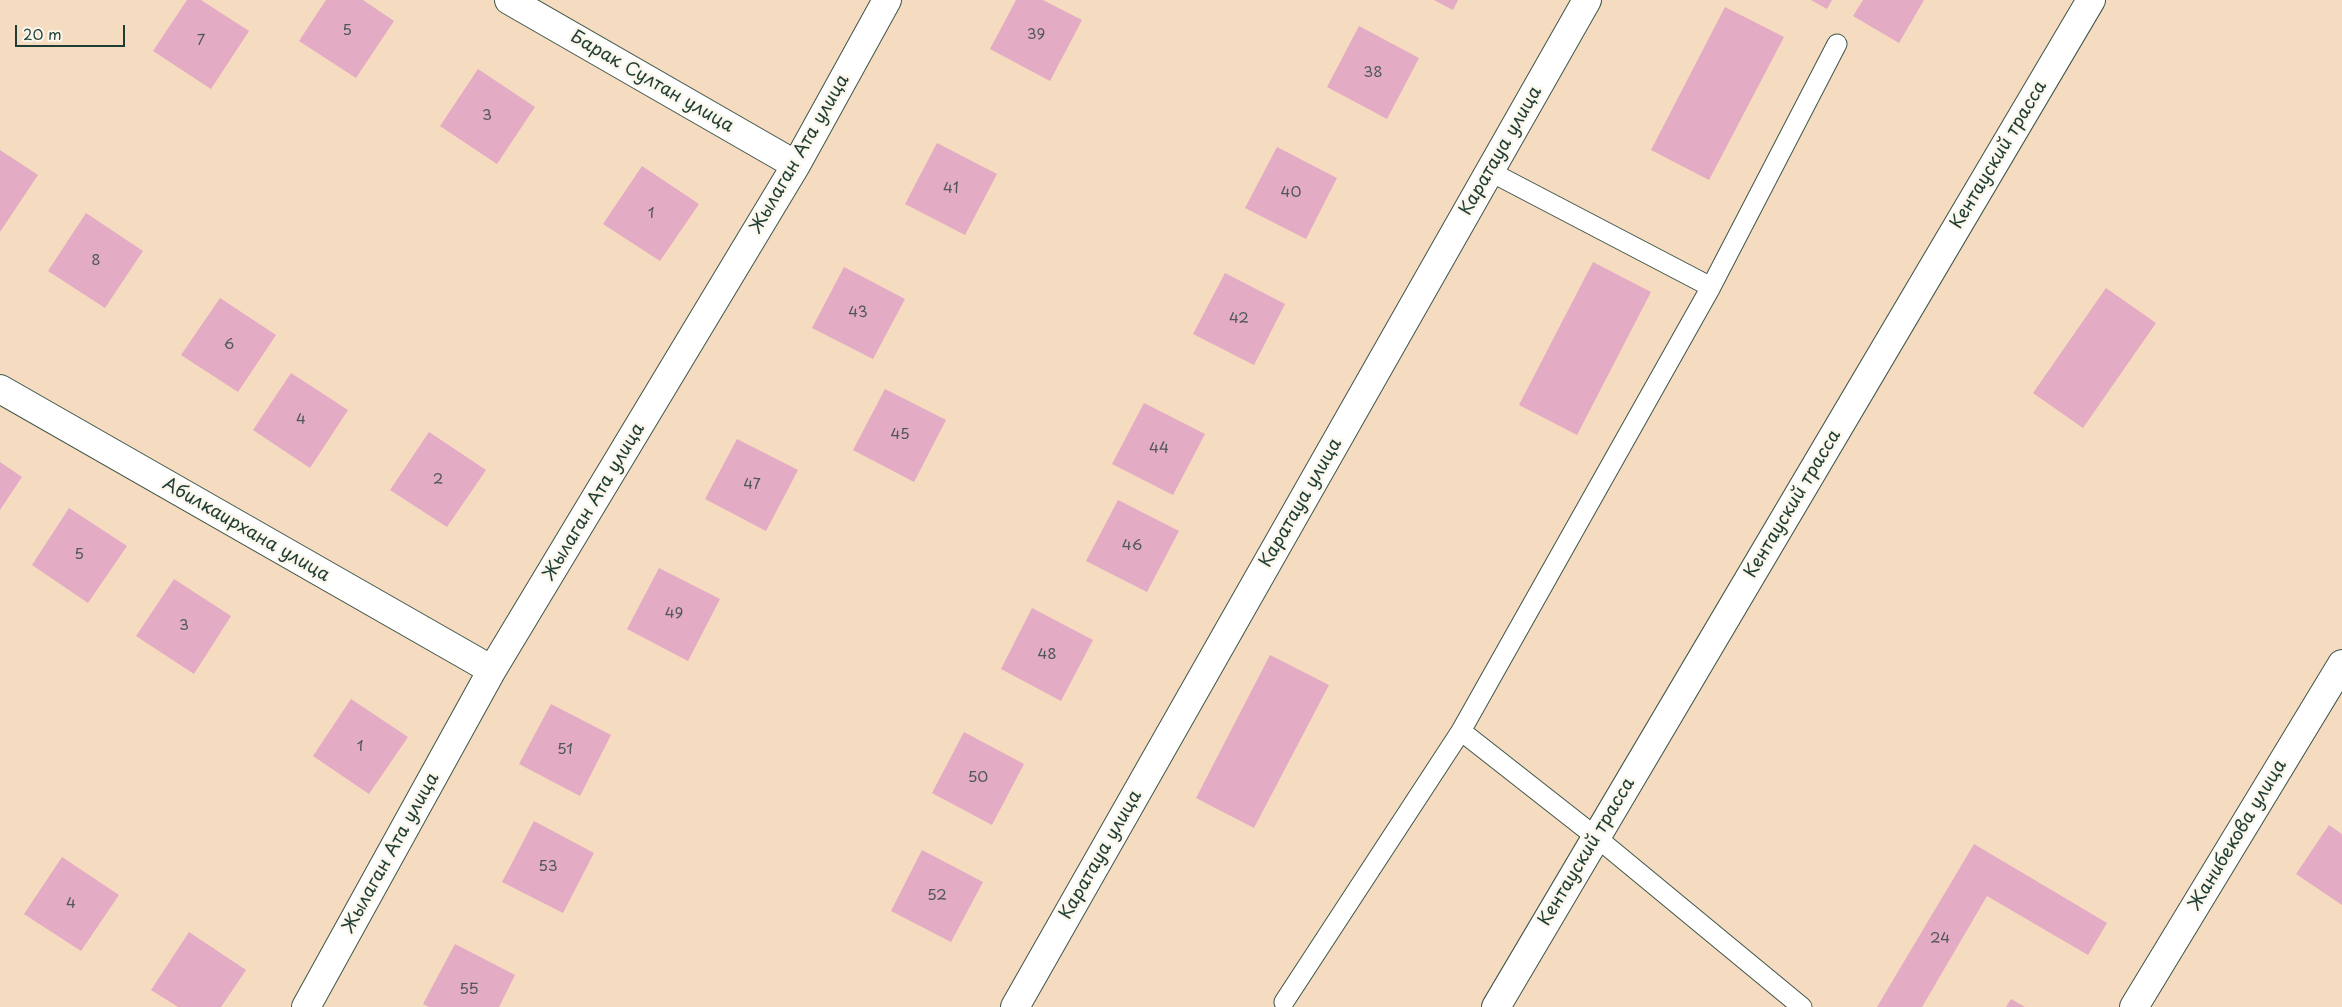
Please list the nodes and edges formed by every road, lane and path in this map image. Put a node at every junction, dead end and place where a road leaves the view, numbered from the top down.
1 (509, 0) edge
2 (887, 0) edge
3 (1587, 0) edge
4 (2091, 0) edge
5 (1836, 44) dead end
6 (796, 165) junction
7 (1489, 170) junction
8 (1711, 287) junction
9 (0, 389) edge
10 (2342, 664) edge
11 (492, 670) junction
12 (1461, 731) junction
13 (1596, 837) junction
14 (1284, 1002) dead end
15 (306, 1007) edge
16 (1015, 1007) edge
17 (1496, 1007) edge
18 (1802, 1007) edge
19 (2134, 1007) edge

1 - 6 street, Барак Султан улица
2 - 6 street, Жылаган Ата улица
3 - 7 street, Каратауа улица
4 - 13 street, Кентауский трасса
5 - 8 lane
6 - 11 street, Жылаган Ата улица
7 - 8 lane
7 - 16 street, Каратауа улица
8 - 12 lane
9 - 11 street, Абилкаирхана улица
10 - 19 street, Жанибекова улица
11 - 15 street, Жылаган Ата улица
12 - 13 lane
12 - 14 lane
13 - 17 street, Кентауский трасса
13 - 18 lane

